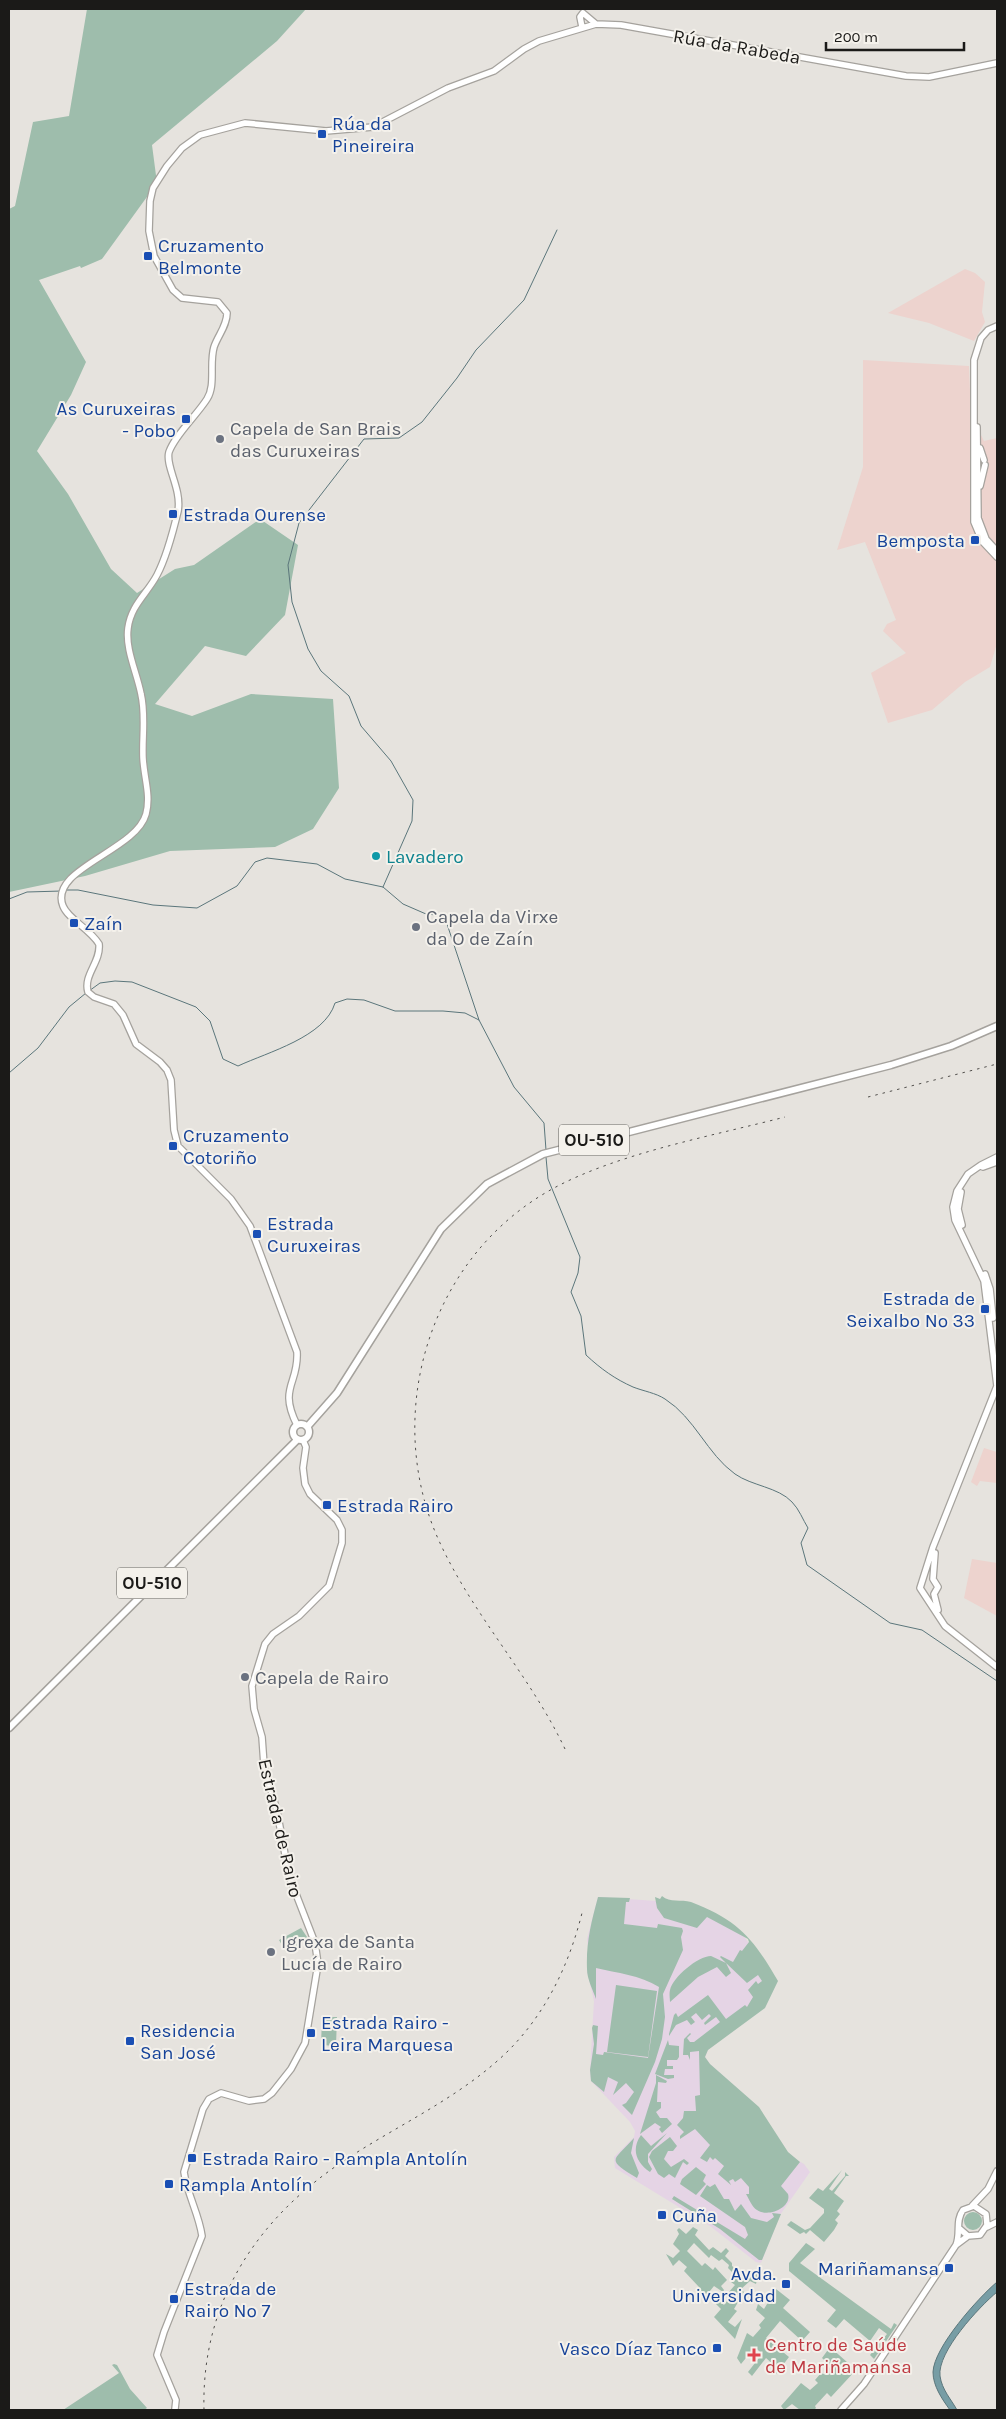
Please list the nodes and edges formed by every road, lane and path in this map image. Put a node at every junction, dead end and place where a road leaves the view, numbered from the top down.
1 (596, 24) junction
2 (582, 27) junction
3 (997, 63) edge
4 (997, 327) edge
5 (986, 332) junction
6 (980, 346) junction
7 (976, 389) junction
8 (974, 404) junction
9 (977, 417) junction
10 (976, 445) junction
11 (976, 487) junction
12 (977, 503) junction
13 (977, 533) junction
14 (996, 550) edge
15 (997, 557) edge
16 (997, 1026) edge
17 (997, 1157) edge
18 (997, 1162) edge
19 (984, 1284) junction
20 (992, 1308) junction
21 (997, 1348) edge
22 (996, 1365) edge
23 (997, 1386) edge
24 (997, 1398) edge
25 (297, 1425) junction
26 (307, 1427) junction
27 (300, 1440) junction
28 (924, 1579) junction
29 (933, 1579) junction
30 (934, 1594) junction
31 (926, 1596) junction
32 (997, 1663) edge
33 (997, 1667) edge
34 (9, 1728) edge
35 (997, 2171) edge
36 (988, 2188) junction
37 (972, 2206) junction
38 (983, 2210) junction
39 (987, 2218) junction
40 (997, 2220) edge
41 (986, 2227) junction
42 (960, 2229) junction
43 (968, 2236) junction
44 (956, 2245) junction
45 (175, 2409) dead end
46 (841, 2410) edge

1 - 2 street
1 - 2 street
1 - 3 street, Rúa da Rabeda
2 - 25 street
4 - 5 street
4 - 6 street
5 - 6 street
5 - 8 street
6 - 7 street
7 - 8 street
7 - 9 street
8 - 9 street
8 - 10 street
9 - 10 street
10 - 11 street
10 - 11 street
11 - 12 street
11 - 13 street
12 - 13 street
12 - 14 street
13 - 14 street
13 - 15 street
16 - 26 main road, OU-510
17 - 19 street
18 - 20 street
19 - 20 street
19 - 22 street
20 - 21 street
22 - 23 street
23 - 28 street
24 - 29 street
25 - 26 main road
25 - 27 main road
26 - 27 main road, OU-510
27 - 34 main road, OU-510
27 - 45 street, Estrada de Rairo
28 - 29 street
28 - 31 street
29 - 30 street
30 - 31 street
30 - 32 street
31 - 33 street
35 - 36 street
36 - 37 street
36 - 38 street
37 - 38 street
37 - 42 street
38 - 39 street
39 - 40 street
39 - 41 street
40 - 41 street
41 - 43 street
42 - 43 street
42 - 44 street
43 - 44 street
44 - 46 street

